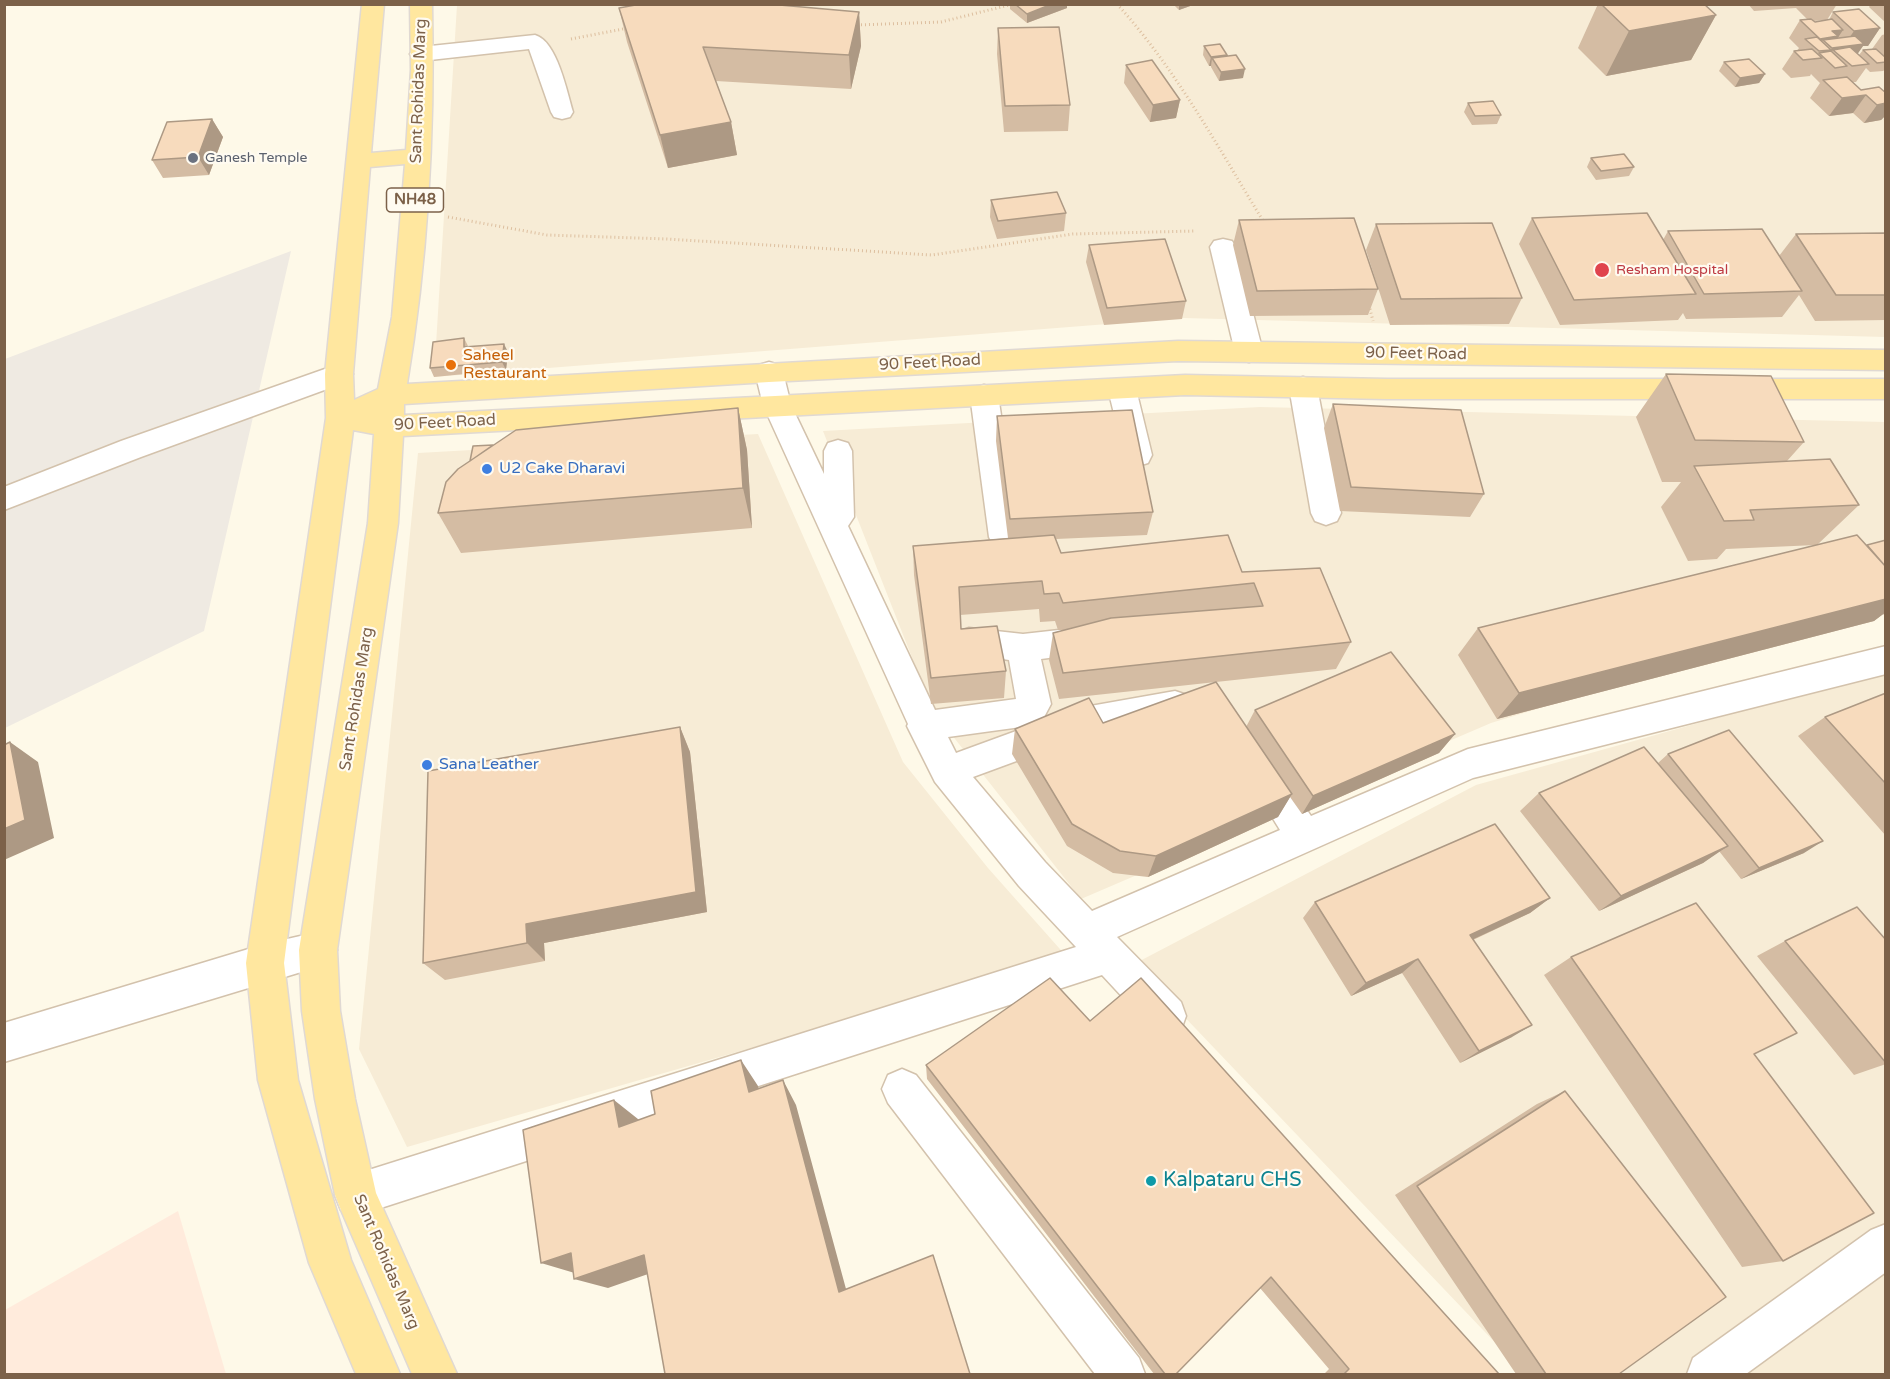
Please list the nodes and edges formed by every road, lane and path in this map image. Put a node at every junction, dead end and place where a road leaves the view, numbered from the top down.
1 (373, 4) edge
2 (421, 4) edge
3 (1013, 4) edge
4 (1117, 4) edge
5 (852, 25) edge
6 (634, 27) edge
7 (401, 39) junction
8 (539, 45) junction
9 (562, 112) dead end
10 (417, 156) junction
11 (359, 161) junction
12 (414, 210) junction
13 (1203, 231) dead end
14 (1270, 232) edge
15 (1223, 247) dead end
16 (1368, 299) edge
17 (1178, 351) junction
18 (1249, 352) junction
19 (1380, 354) junction
20 (1720, 358) junction
21 (1886, 360) edge
22 (339, 374) junction
23 (1185, 385) junction
24 (1304, 387) junction
25 (773, 388) junction
26 (1122, 389) junction
27 (1387, 389) junction
28 (1736, 389) junction
29 (1886, 389) edge
30 (978, 396) junction
31 (390, 410) junction
32 (340, 418) junction
33 (837, 451) dead end
34 (1139, 460) edge
35 (4, 499) edge
36 (832, 502) junction
37 (1326, 513) dead end
38 (996, 535) dead end
39 (1118, 637) edge
40 (969, 641) edge
41 (1023, 648) junction
42 (1886, 660) edge
43 (1202, 700) edge
44 (924, 726) junction
45 (1245, 748) edge
46 (947, 771) junction
47 (1304, 836) junction
48 (1099, 942) junction
49 (318, 950) junction
50 (266, 963) junction
51 (1190, 1041) edge
52 (4, 1044) edge
53 (902, 1089) dead end
54 (356, 1194) junction
55 (1886, 1245) edge
56 (378, 1374) edge
57 (435, 1374) edge
58 (1123, 1374) edge
59 (1709, 1374) edge

1 - 7 main road, Sant Rohidas Marg
2 - 7 main road, Sant Rohidas Marg / NH48
3 - 5 path
4 - 14 path
6 - 8 path
7 - 8 street
7 - 10 main road, Sant Rohidas Marg / NH48
7 - 11 main road, Sant Rohidas Marg
8 - 9 street
10 - 11 main road
10 - 12 main road, Sant Rohidas Marg / NH48
11 - 22 main road, Sant Rohidas Marg
12 - 13 path
12 - 31 main road, Sant Rohidas Marg / NH48
15 - 18 street
16 - 19 path
17 - 18 main road, 90 Feet Road
17 - 23 main road
17 - 25 main road, 90 Feet Road
18 - 19 main road, 90 Feet Road
19 - 20 main road, 90 Feet Road
19 - 27 main road
20 - 21 main road, 90 Feet Road
20 - 28 main road
22 - 32 main road, Sant Rohidas Marg
22 - 35 street
23 - 24 main road, 90 Feet Road
23 - 26 main road, 90 Feet Road
24 - 27 main road, 90 Feet Road
24 - 37 street
25 - 30 main road, 90 Feet Road
25 - 31 main road, 90 Feet Road
25 - 36 street
26 - 30 main road, 90 Feet Road
26 - 34 street
27 - 28 main road, 90 Feet Road
28 - 29 main road, 90 Feet Road
30 - 38 street
31 - 32 main road, 90 Feet Road
31 - 49 main road, Sant Rohidas Marg
32 - 50 main road, Sant Rohidas Marg
33 - 36 street
36 - 44 street
39 - 41 street
40 - 41 street
41 - 44 street
42 - 47 street
43 - 46 street
44 - 46 street
45 - 47 street
46 - 48 street
47 - 48 street
48 - 51 street
48 - 54 street
49 - 50 street
49 - 54 main road, Sant Rohidas Marg
50 - 52 street
50 - 56 main road, Sant Rohidas Marg
53 - 58 street
54 - 57 main road, Sant Rohidas Marg
55 - 59 street

